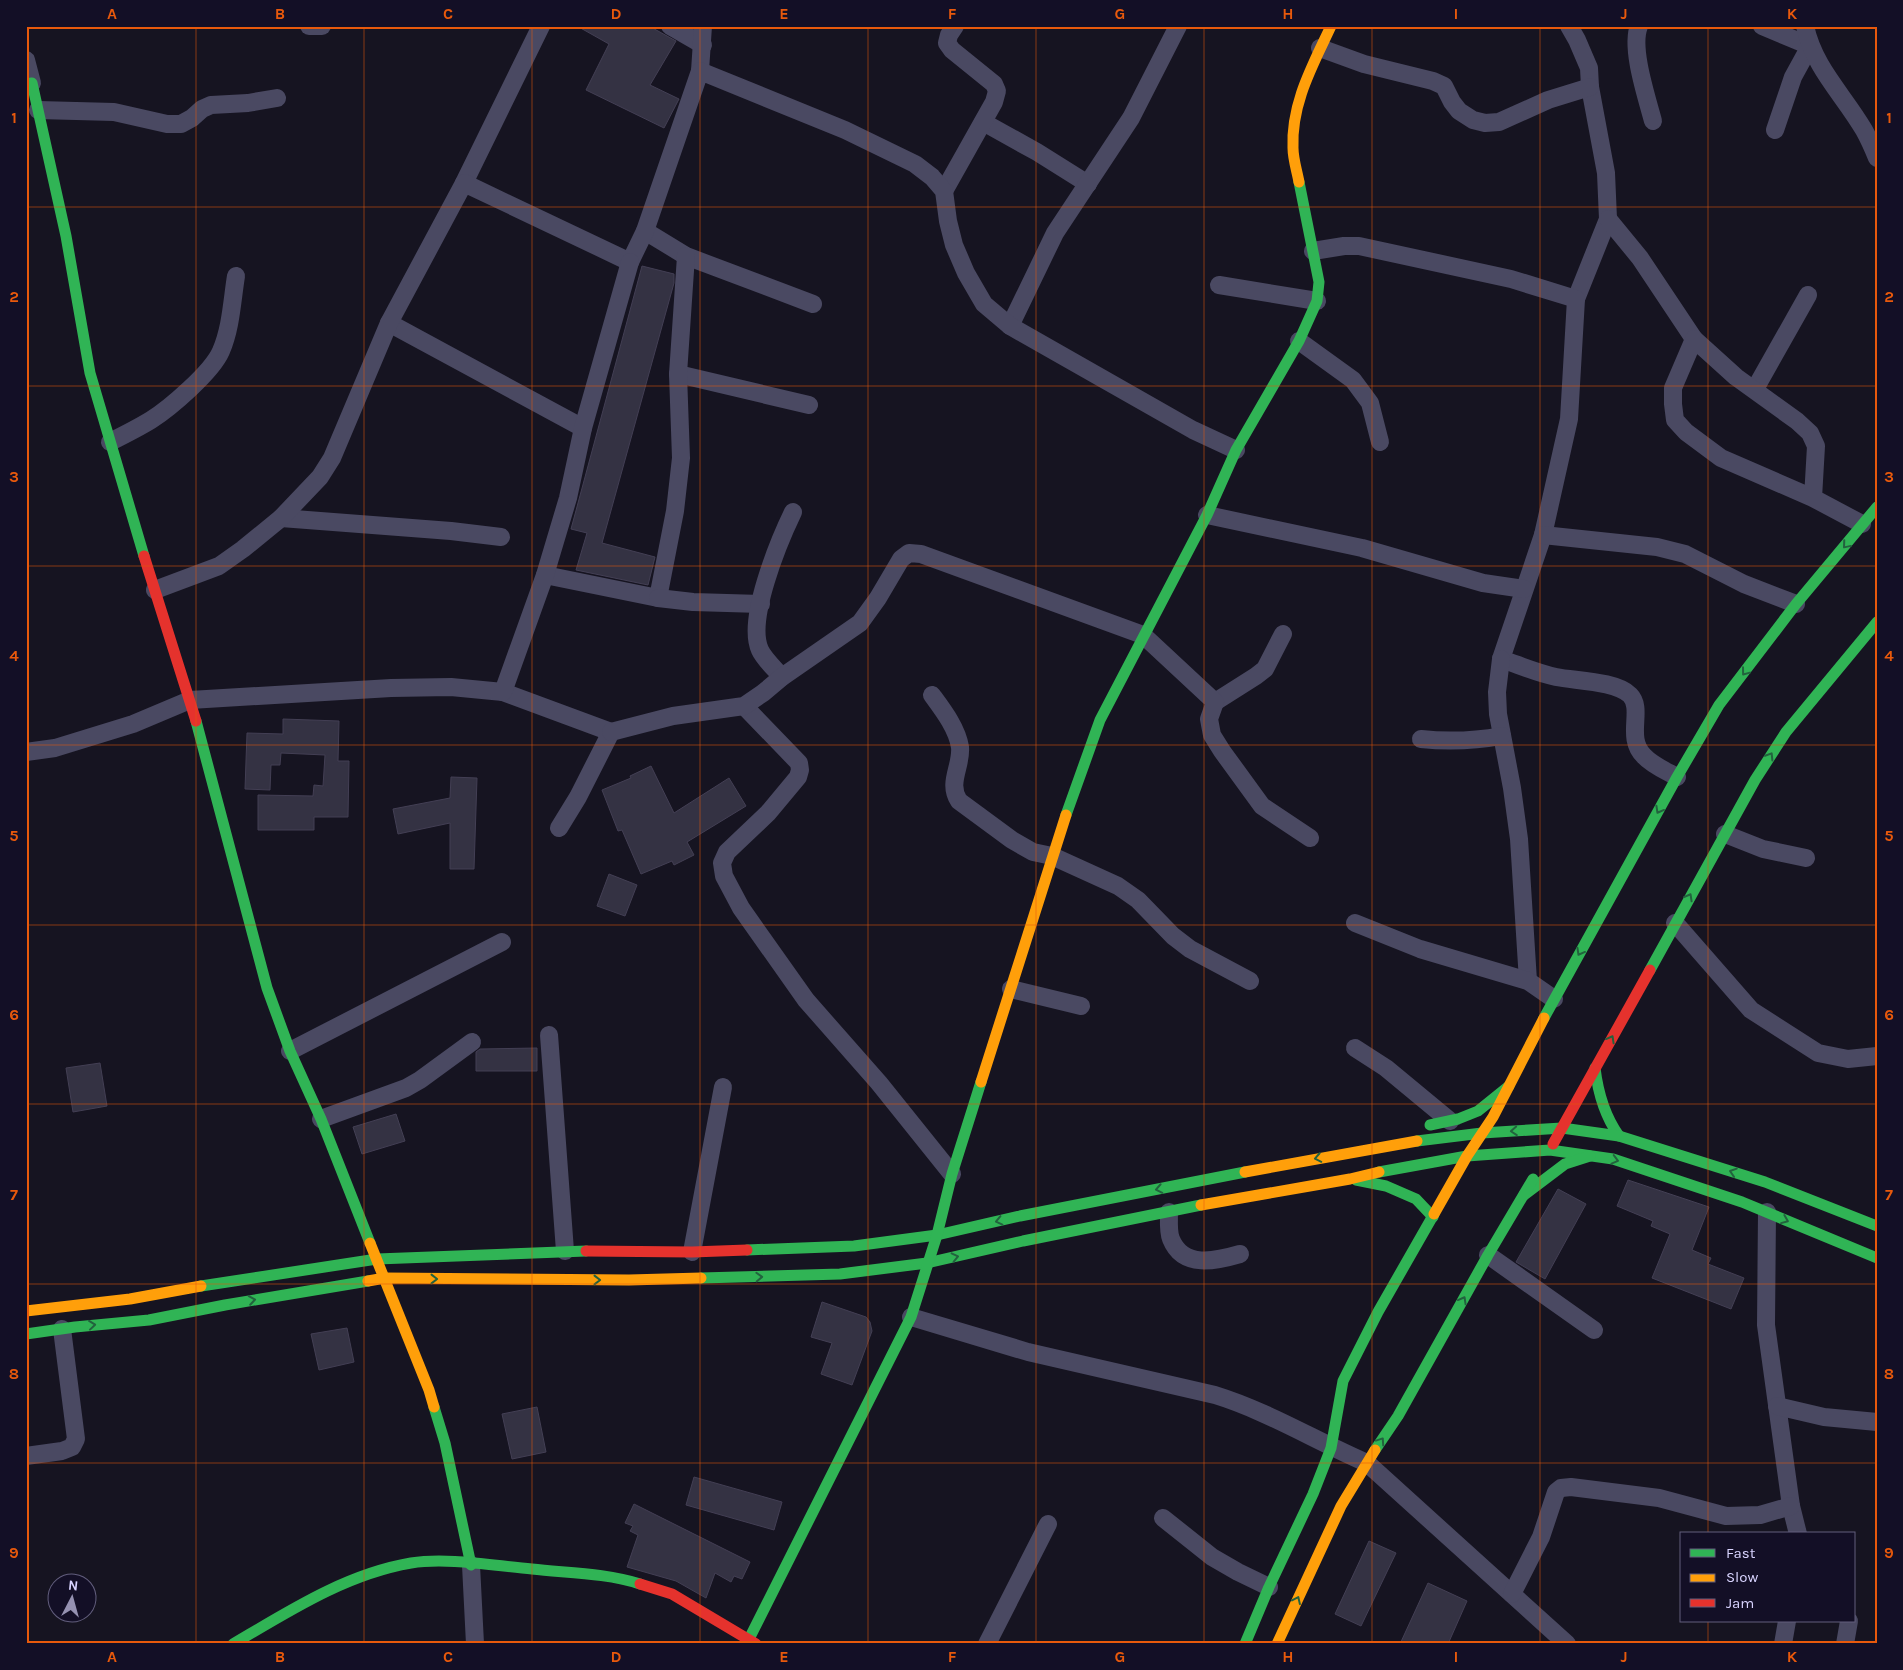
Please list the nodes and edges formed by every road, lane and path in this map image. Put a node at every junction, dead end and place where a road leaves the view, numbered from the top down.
1 (309, 26) edge
2 (322, 26) edge
3 (541, 26) edge
4 (670, 26) edge
5 (703, 26) edge
6 (955, 26) edge
7 (1178, 26) edge
8 (1330, 26) edge
9 (1569, 26) edge
10 (1639, 26) edge
11 (1762, 26) edge
12 (1805, 26) edge
13 (703, 45) junction
14 (1810, 46) junction
15 (1320, 48) junction
16 (26, 60) edge
17 (700, 71) junction
18 (29, 83) edge
19 (1590, 87) junction
20 (277, 98) dead end
21 (38, 110) junction
22 (1653, 121) dead end
23 (983, 122) junction
24 (1871, 126) edge
25 (1775, 130) dead end
26 (1877, 158) edge
27 (464, 183) junction
28 (1088, 184) junction
29 (944, 191) junction
30 (1608, 219) junction
31 (645, 231) junction
32 (1313, 251) junction
33 (686, 256) junction
34 (630, 262) junction
35 (236, 276) dead end
36 (1219, 285) dead end
37 (1808, 295) dead end
38 (1576, 299) junction
39 (1318, 301) junction
40 (813, 304) dead end
41 (389, 323) junction
42 (1010, 326) junction
43 (1694, 339) junction
44 (1299, 341) junction
45 (678, 374) junction
46 (1755, 389) junction
47 (809, 405) dead end
48 (583, 428) junction
49 (110, 442) junction
50 (1380, 442) dead end
51 (1236, 450) junction
52 (1813, 498) junction
53 (1877, 507) edge
54 (793, 512) dead end
55 (1207, 514) junction
56 (281, 518) junction
57 (1862, 524) junction
58 (1543, 535) junction
59 (501, 537) dead end
60 (546, 575) junction
61 (1524, 589) junction
62 (154, 590) junction
63 (658, 598) junction
64 (761, 604) junction
65 (1796, 604) junction
66 (1877, 622) edge
67 (1143, 634) junction
68 (1283, 634) dead end
69 (1870, 641) edge
70 (1501, 659) junction
71 (782, 677) junction
72 (503, 692) junction
73 (932, 695) dead end
74 (190, 700) junction
75 (1215, 702) junction
76 (744, 706) junction
77 (611, 732) junction
78 (1502, 736) junction
79 (1421, 739) dead end
80 (26, 752) edge
81 (1677, 777) junction
82 (559, 828) dead end
83 (1725, 834) junction
84 (1310, 838) dead end
85 (1052, 856) junction
86 (1806, 858) dead end
87 (1355, 923) dead end
88 (1675, 924) junction
89 (502, 942) dead end
90 (1250, 981) dead end
91 (1528, 981) junction
92 (1011, 989) junction
93 (1554, 999) junction
94 (1081, 1006) dead end
95 (549, 1035) dead end
96 (472, 1042) dead end
97 (1355, 1048) dead end
98 (290, 1051) junction
99 (1877, 1056) edge
100 (1595, 1068) junction
101 (1509, 1086) junction
102 (723, 1087) dead end
103 (321, 1119) junction
104 (1450, 1121) junction
105 (1419, 1128) dead end
106 (1562, 1128) junction
107 (1482, 1134) junction
108 (1375, 1136) dead end
109 (1619, 1136) junction
110 (1550, 1150) junction
111 (1344, 1153) junction
112 (1594, 1155) junction
113 (1467, 1156) junction
114 (952, 1174) junction
115 (1350, 1179) junction
116 (1524, 1195) junction
117 (1169, 1212) junction
118 (1767, 1212) junction
119 (1433, 1217) junction
120 (1877, 1226) edge
121 (937, 1235) junction
122 (565, 1251) junction
123 (692, 1252) junction
124 (1240, 1254) dead end
125 (1488, 1255) junction
126 (1877, 1258) edge
127 (377, 1259) junction
128 (928, 1263) junction
129 (385, 1278) junction
130 (26, 1311) edge
131 (911, 1317) junction
132 (62, 1329) junction
133 (1594, 1330) dead end
134 (26, 1334) edge
135 (1777, 1406) junction
136 (1877, 1422) edge
137 (1331, 1448) junction
138 (26, 1456) edge
139 (1367, 1463) junction
140 (1791, 1506) junction
141 (1163, 1518) dead end
142 (1048, 1524) dead end
143 (1798, 1532) edge
144 (471, 1565) junction
145 (1269, 1587) junction
146 (1512, 1594) junction
147 (1787, 1622) edge
148 (1849, 1622) edge
149 (751, 1642) edge
150 (233, 1644) edge
151 (475, 1644) edge
152 (987, 1644) edge
153 (1245, 1644) edge
154 (1277, 1644) edge
155 (1567, 1644) edge
156 (1783, 1644) edge
157 (1845, 1644) edge

1 - 2 street
3 - 27 street
4 - 13 street
5 - 13 street
6 - 23 street
7 - 28 street
8 - 15 main road
9 - 19 street
10 - 22 street
11 - 14 street
12 - 14 street
13 - 17 street
14 - 24 street
14 - 25 street
15 - 19 street
15 - 32 main road
16 - 18 street
17 - 29 street
17 - 31 street
18 - 21 main road
19 - 30 street
20 - 21 street
21 - 49 main road
23 - 28 street
23 - 29 street
24 - 26 street
27 - 34 street
27 - 41 street
28 - 42 street
29 - 42 street
30 - 38 street
30 - 43 street
31 - 33 street
31 - 34 street
32 - 38 street
32 - 39 main road
33 - 40 street
33 - 45 street
34 - 48 street
35 - 49 street
36 - 39 street
37 - 46 street
38 - 58 street
39 - 44 main road
41 - 48 street
41 - 56 street
42 - 51 street
43 - 46 street
43 - 52 street
44 - 50 street
44 - 51 main road
45 - 47 street
45 - 63 street
46 - 52 street
48 - 60 street
49 - 62 main road
51 - 55 main road
52 - 57 street
53 - 57 main road
54 - 64 street
55 - 61 street
55 - 67 main road
56 - 59 street
56 - 62 street
57 -> 65 main road
58 - 61 street
58 - 65 street
60 - 63 street
60 - 72 street
61 - 70 street
62 - 74 main road
63 - 64 street
64 - 71 street
65 -> 81 main road
66 - 69 main road
67 - 71 street
67 - 75 street
67 - 85 main road
68 - 75 street
83 -> 69 main road
70 - 78 street
70 - 81 street
71 - 76 street
72 - 74 street
72 - 77 street
73 - 85 street
74 - 80 street
74 - 98 main road
75 - 84 street
76 - 77 street
76 - 114 street
77 - 82 street
78 - 79 street
78 - 91 street
81 -> 93 main road
83 - 86 street
88 -> 83 main road
85 - 90 street
85 - 92 main road
87 - 91 street
88 - 99 street
100 -> 88 main road
89 - 98 street
91 - 93 street
92 - 94 street
92 - 114 main road
93 - 101 main road
95 - 122 street
96 - 103 street
97 - 104 street
98 - 103 main road
100 - 106 main road
100 - 109 main road
101 - 104 main road
101 - 107 main road
102 - 123 street
103 - 127 main road
104 - 105 main road
106 -> 107 main road
106 - 109 main road
106 - 110 main road
107 - 111 main road
107 - 113 main road
108 - 111 main road
120 -> 109 main road
110 - 112 main road
110 - 113 main road
110 - 116 main road
111 -> 121 main road
112 - 116 main road
112 -> 118 main road
113 - 115 main road
113 - 119 main road
114 - 121 main road
115 - 117 main road
115 - 119 main road
116 - 125 main road
117 - 124 street
128 -> 117 main road
118 -> 126 main road
118 - 135 street
119 - 137 main road
121 - 123 main road
121 - 128 main road
122 - 123 main road
122 - 127 main road
125 - 133 street
139 -> 125 main road
127 - 129 main road
127 - 130 main road
129 -> 128 main road
128 - 131 main road
132 -> 129 main road
129 - 144 main road
131 - 137 street
131 - 149 main road
132 - 134 main road
132 - 138 street
135 - 136 street
135 - 140 street
137 - 139 street
137 - 145 main road
139 - 146 street
154 -> 139 main road
140 - 143 street
140 - 146 street
141 - 145 street
142 - 152 street
144 - 149 main road
144 - 150 main road
144 - 151 street
145 - 153 main road
146 - 155 street
147 - 156 street
148 - 157 street

